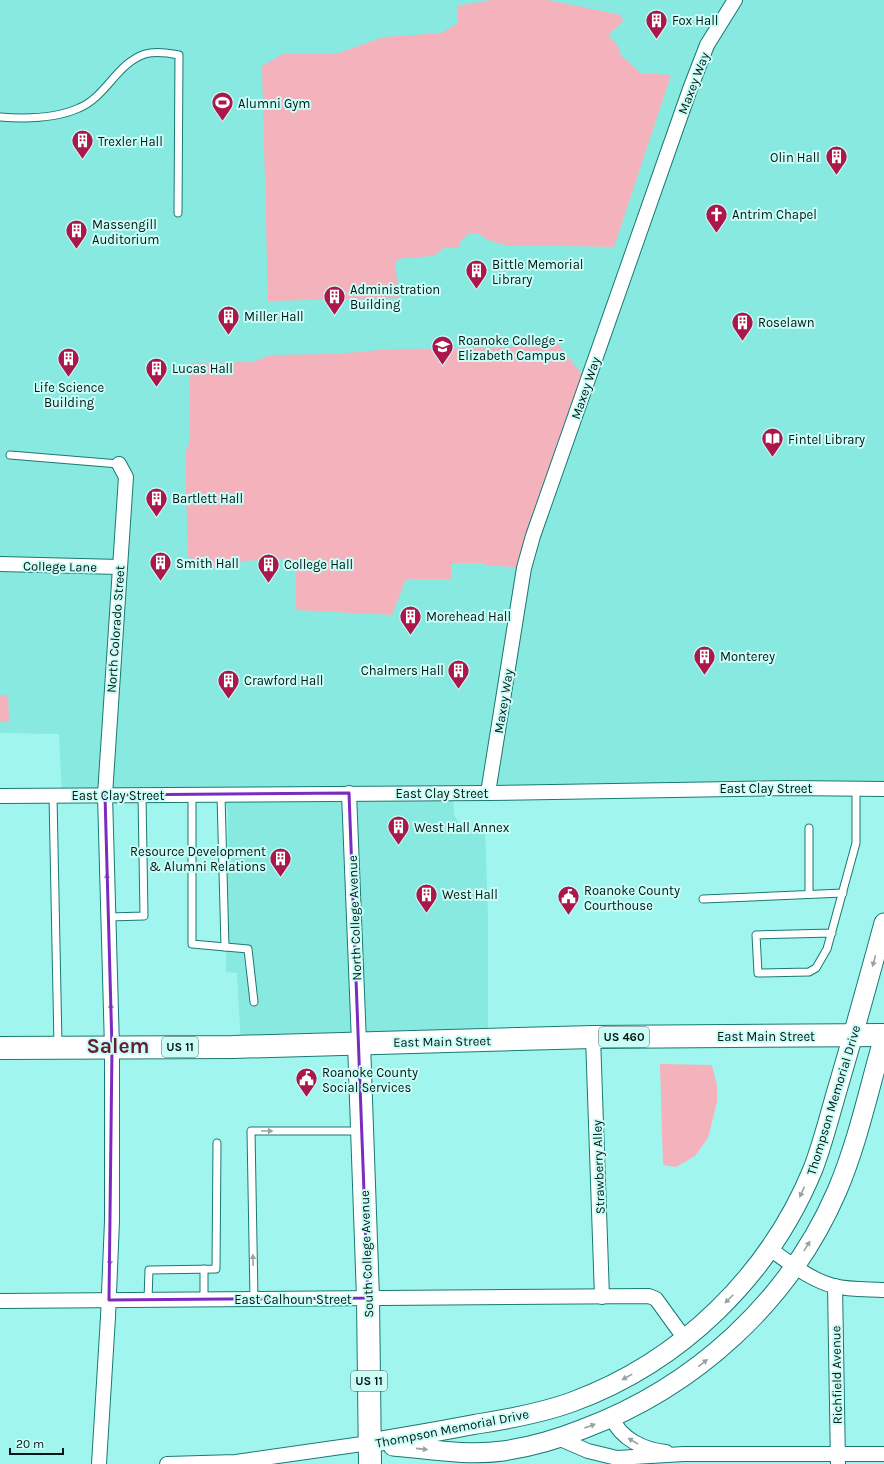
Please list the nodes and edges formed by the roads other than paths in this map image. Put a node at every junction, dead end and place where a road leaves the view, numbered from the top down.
1 (735, 0) edge
2 (0, 117) edge
3 (178, 213) dead end
4 (10, 455) dead end
5 (119, 464) joint
6 (0, 564) edge
7 (120, 567) junction
8 (856, 788) junction
9 (884, 789) edge
10 (349, 793) junction
11 (488, 793) junction
12 (105, 795) junction
13 (142, 795) junction
14 (192, 795) junction
15 (221, 795) junction
16 (0, 796) edge
17 (53, 796) junction
18 (809, 828) dead end
19 (843, 893) junction
20 (810, 894) junction
21 (703, 899) dead end
22 (108, 917) junction
23 (884, 923) edge
24 (832, 933) junction
25 (226, 947) junction
26 (254, 1002) dead end
27 (853, 1036) junction
28 (884, 1036) edge
29 (594, 1037) junction
30 (359, 1043) junction
31 (0, 1048) edge
32 (58, 1048) junction
33 (112, 1048) junction
34 (362, 1131) junction
35 (217, 1144) dead end
36 (770, 1249) junction
37 (795, 1266) junction
38 (204, 1269) junction
39 (835, 1286) junction
40 (884, 1290) edge
41 (602, 1297) junction
42 (204, 1298) junction
43 (368, 1298) junction
44 (254, 1299) junction
45 (109, 1300) junction
46 (148, 1300) junction
47 (0, 1301) edge
48 (685, 1339) junction
49 (612, 1418) junction
50 (558, 1438) junction
51 (370, 1454) edge
52 (684, 1454) junction
53 (884, 1454) edge
54 (599, 1459) edge
55 (838, 1459) edge
56 (634, 1461) edge
57 (98, 1464) edge
58 (167, 1464) edge
59 (199, 1464) edge

1 - 11 street, Maxey Way
2 - 3 lane
4 - 5 lane
5 - 7 street, North Colorado Street
6 - 7 street, College Lane
7 - 12 street, North Colorado Street
8 - 9 street, East Clay Street
8 - 11 street, East Clay Street
8 - 19 lane
10 - 11 street, East Clay Street
10 - 15 street, East Clay Street
10 - 30 street, North College Avenue
12 - 13 street, East Clay Street
12 - 17 street, East Clay Street
22 -> 12 street, North Colorado Street
13 - 14 street, East Clay Street
13 - 22 lane
14 - 15 street, East Clay Street
14 - 25 lane
15 - 25 lane
16 - 17 street, East Clay Street
17 - 32 lane
18 - 20 lane
19 - 20 lane
19 - 24 lane
20 - 21 lane
33 -> 22 street, North Colorado Street
23 -> 27 main road, Thompson Memorial Drive
24 - 24 lane
25 - 26 lane
27 - 28 main road, East Main Street / US 460
27 - 29 main road, East Main Street / US 460
27 -> 36 main road, Thompson Memorial Drive
37 -> 28 main road, Thompson Memorial Drive
29 - 30 main road, East Main Street / US 460
29 - 41 street, Strawberry Alley
30 - 33 main road, East Main Street / US 11
30 - 34 main road, South College Avenue / US 11
31 - 32 main road, East Main Street / US 11
32 - 33 main road, East Main Street / US 11
33 -> 45 street, North Colorado Street
34 - 43 main road, South College Avenue / US 11
44 -> 34 lane
35 - 38 lane
36 - 37 street
36 -> 48 main road, Thompson Memorial Drive
37 - 39 street
49 -> 37 main road, Thompson Memorial Drive
38 - 42 lane
38 - 46 lane
39 - 40 street
39 - 55 street, Richfield Avenue
41 - 43 street, East Calhoun Street
41 - 48 street, East Calhoun Street
42 - 44 street, East Calhoun Street
42 - 46 street, East Calhoun Street
43 - 44 street, East Calhoun Street
43 - 51 main road, South College Avenue / US 11
45 - 46 street, East Calhoun Street
45 - 47 street, East Calhoun Street
45 - 57 street, North Colorado Street
48 -> 51 main road, Thompson Memorial Drive
50 -> 49 main road, Thompson Memorial Drive
52 -> 49 street
51 -> 50 main road, Thompson Memorial Drive
50 - 54 street
51 - 59 street
52 - 55 street
52 - 56 street
53 - 55 street
54 - 56 street
58 - 59 street

